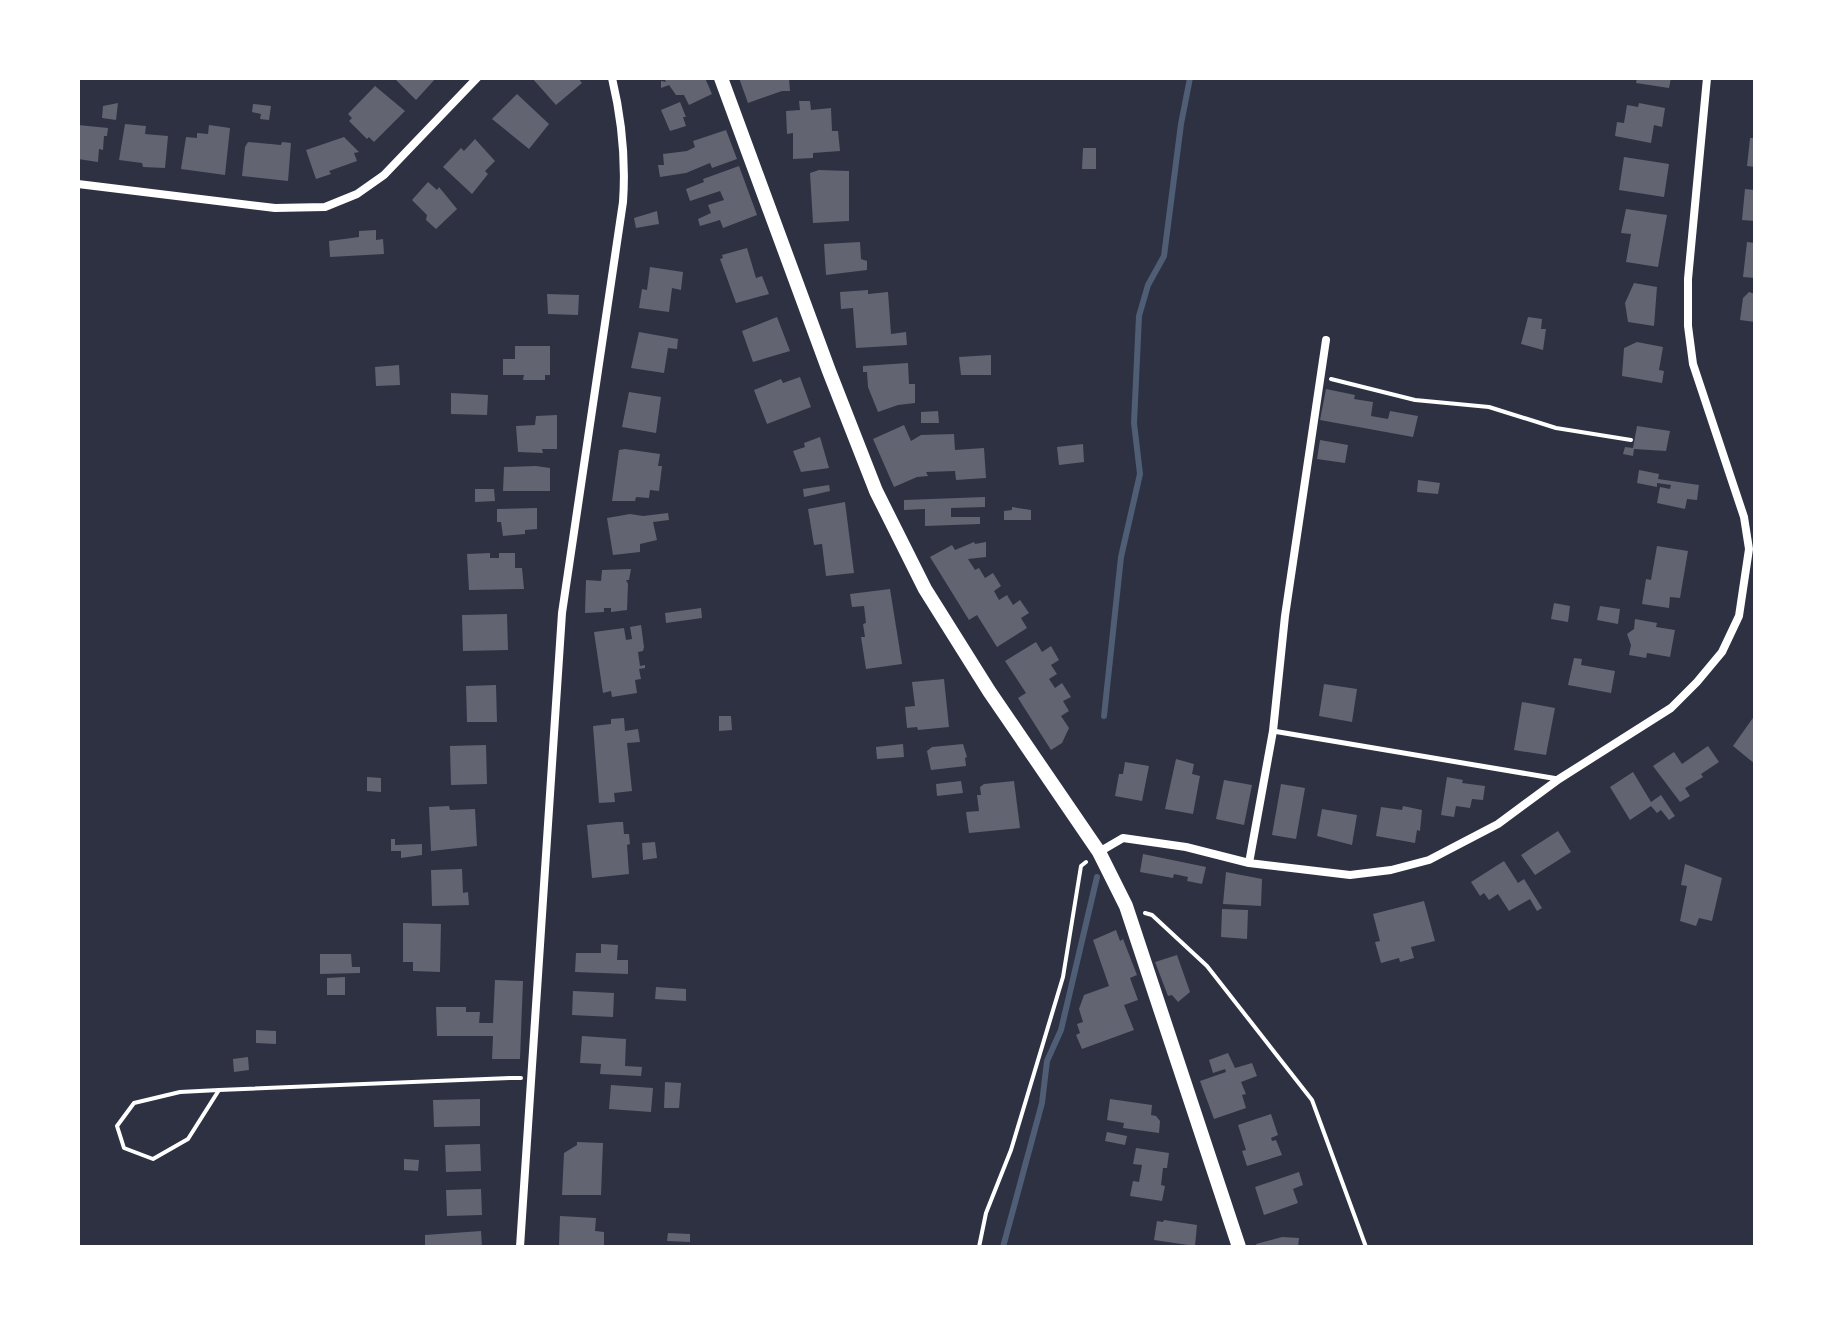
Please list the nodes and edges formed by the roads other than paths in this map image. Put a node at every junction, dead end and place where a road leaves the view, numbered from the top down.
1 (477, 78) edge
2 (612, 78) edge
3 (721, 78) edge
4 (1707, 78) edge
5 (78, 184) edge
6 (1326, 340) dead end
7 (1745, 587) junction
8 (1755, 589) edge
9 (1273, 731) junction
10 (1559, 779) junction
11 (1099, 852) junction
12 (1249, 863) junction
13 (520, 1247) edge
14 (1239, 1247) edge

1 - 5 street
2 - 13 street
3 - 11 street
4 - 7 street
6 - 9 street
7 - 8 street
7 - 10 street
9 - 10 lane
9 - 12 street
10 - 12 street
11 - 12 street
11 - 14 street

